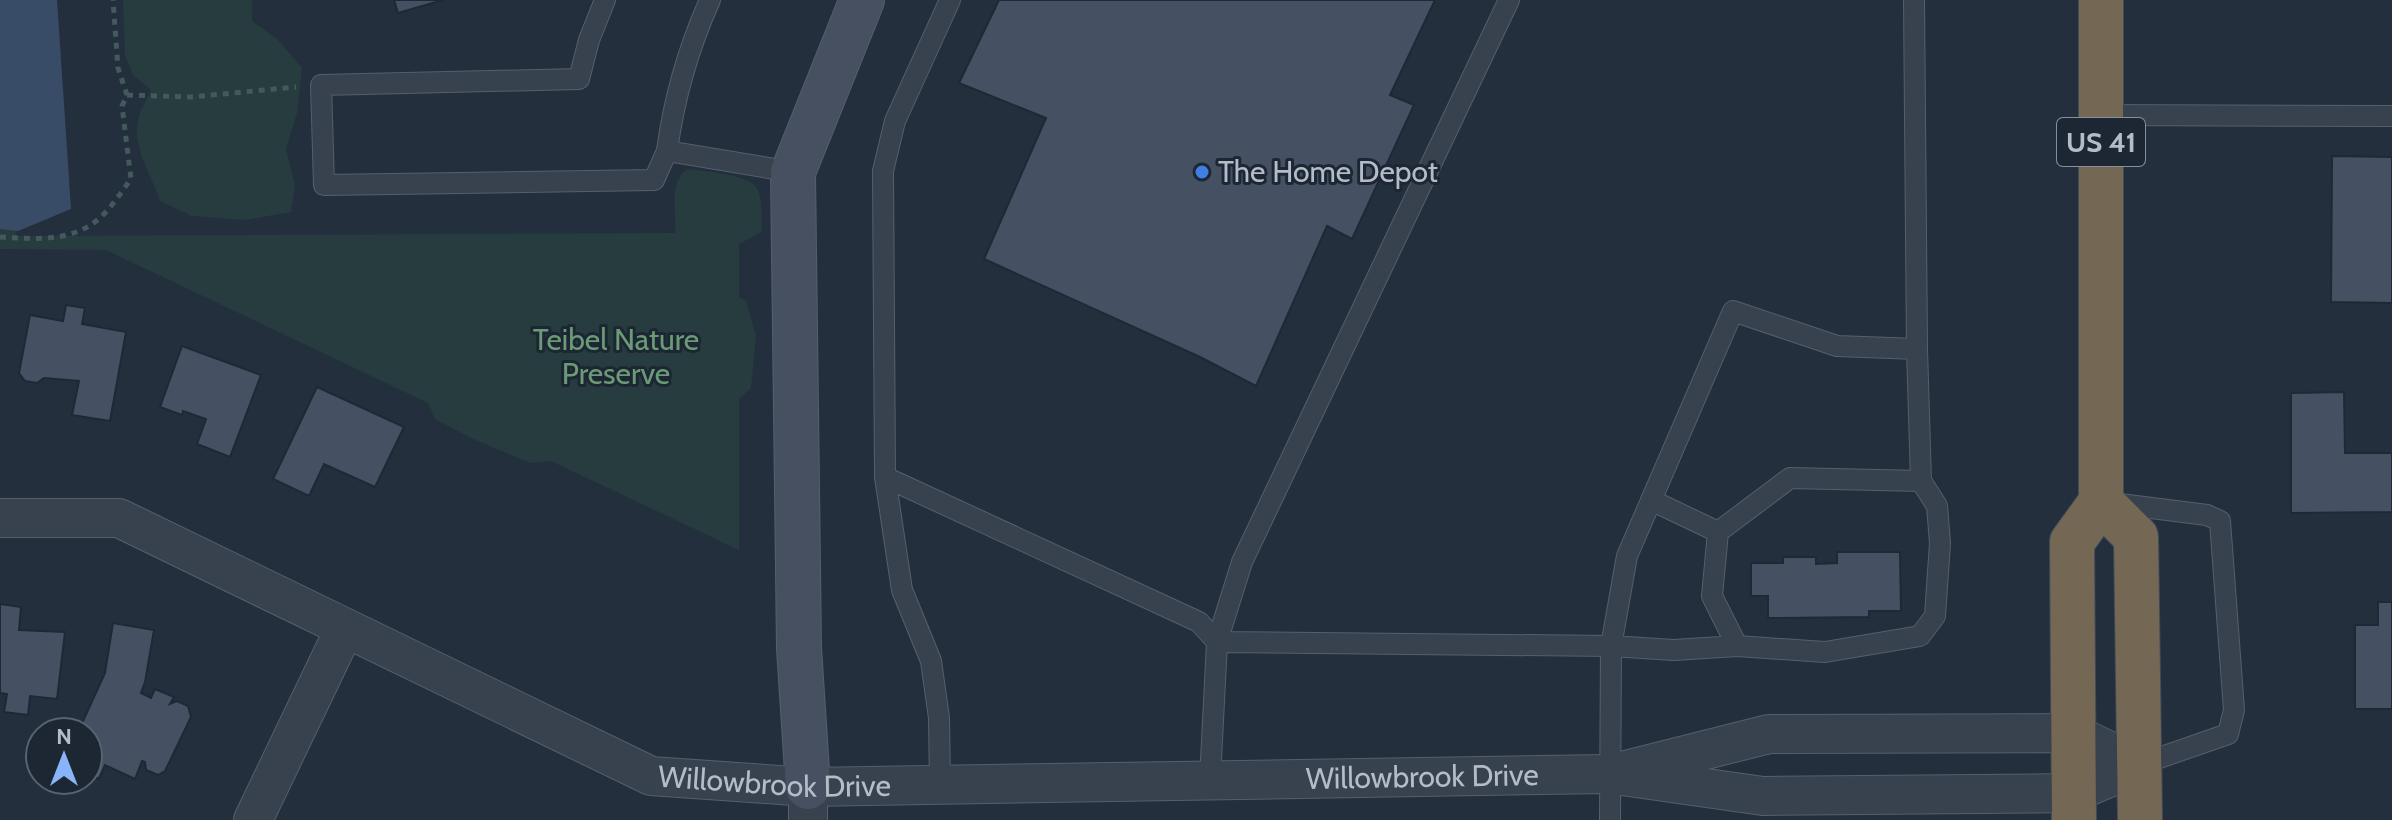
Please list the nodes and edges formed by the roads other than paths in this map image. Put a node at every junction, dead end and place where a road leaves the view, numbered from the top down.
1 (605, 0) edge
2 (710, 0) edge
3 (862, 0) edge
4 (950, 0) edge
5 (1509, 0) edge
6 (1914, 0) edge
7 (2101, 0) edge
8 (2101, 115) junction
9 (2392, 116) edge
10 (667, 151) junction
11 (793, 172) junction
12 (1917, 349) junction
13 (885, 477) junction
14 (1921, 481) junction
15 (1651, 500) junction
16 (2101, 502) junction
17 (0, 518) edge
18 (1718, 532) junction
19 (345, 628) junction
20 (1217, 642) junction
21 (1611, 646) junction
22 (1737, 646) junction
23 (2072, 733) junction
24 (2139, 765) junction
25 (1608, 774) junction
26 (1210, 780) junction
27 (940, 784) junction
28 (808, 803) edge
29 (2074, 806) edge
30 (253, 820) edge
31 (1610, 820) edge
32 (2140, 820) edge

1 - 10 lane
2 - 10 lane
3 - 11 street
4 - 13 lane
5 - 20 lane
6 - 12 lane
7 - 8 highway, US 41
8 - 9 lane
8 - 16 highway, US 41
10 - 11 lane
11 - 28 street
12 - 14 lane
12 - 15 lane
13 - 20 lane
13 - 27 lane
14 - 18 lane
14 - 22 lane
15 - 18 lane
15 - 21 lane
16 - 23 highway
16 - 24 highway
16 - 24 lane
17 - 19 street, Willowbrook Drive
18 - 22 lane
19 - 28 street, Willowbrook Drive
19 - 30 street
20 - 21 lane
20 - 26 lane
21 - 22 lane
21 - 25 lane
23 - 24 street, Willowbrook Drive
23 - 25 street, Willowbrook Drive
23 - 29 highway
24 - 29 street, Willowbrook Drive
24 - 32 highway
25 - 26 street, Willowbrook Drive
25 - 29 street, Willowbrook Drive
25 - 31 lane
26 - 27 street, Willowbrook Drive
27 - 28 street, Willowbrook Drive

